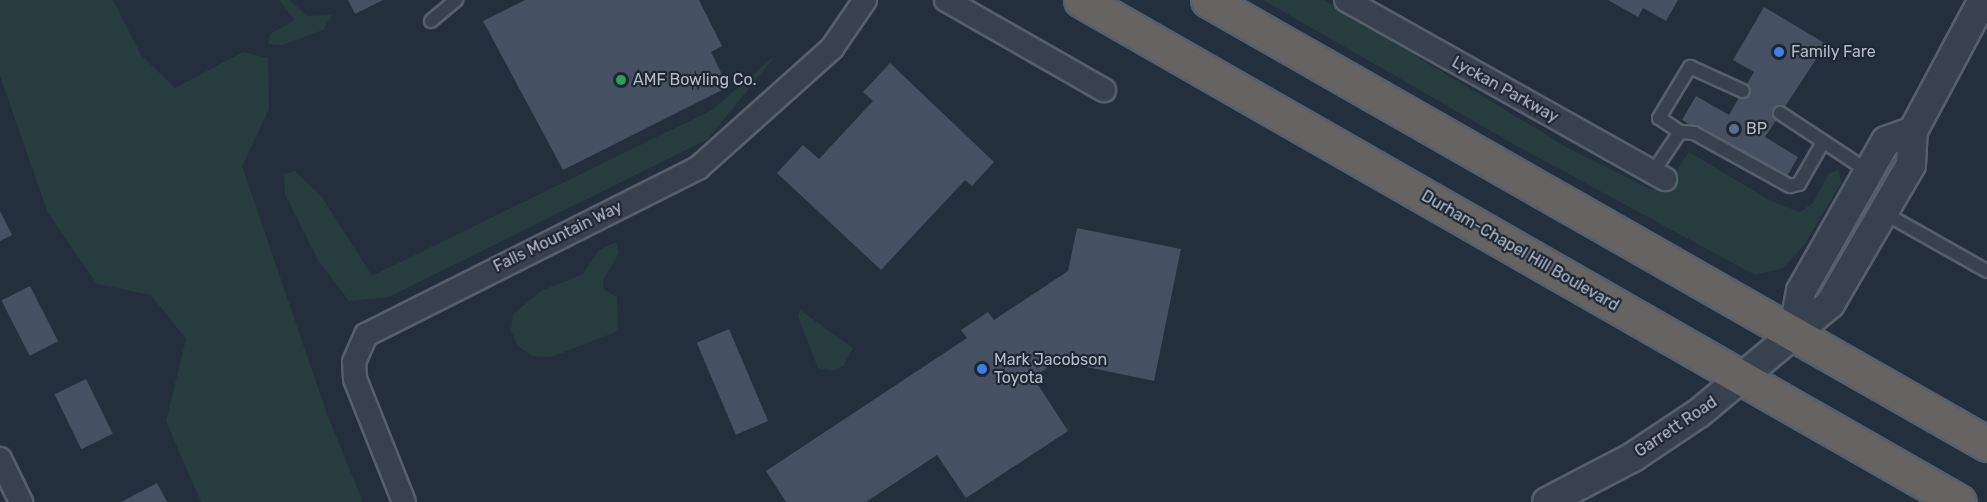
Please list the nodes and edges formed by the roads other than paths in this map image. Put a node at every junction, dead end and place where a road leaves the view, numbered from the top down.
1 (456, 0) edge
2 (865, 0) edge
3 (946, 0) edge
4 (1081, 0) edge
5 (1208, 0) edge
6 (1346, 0) edge
7 (1981, 13) edge
8 (431, 21) dead end
9 (1104, 90) dead end
10 (1743, 91) dead end
11 (1780, 112) dead end
12 (1913, 131) junction
13 (1680, 132) junction
14 (1822, 144) junction
15 (1868, 171) junction
16 (1659, 175) joint
17 (1884, 213) junction
18 (1987, 271) edge
19 (1793, 334) junction
20 (1743, 379) junction
21 (1987, 444) edge
22 (0, 459) edge
23 (21, 502) edge
24 (404, 502) edge
25 (1546, 502) edge
26 (1959, 502) edge

1 - 8 lane
2 - 24 street, Falls Mountain Way
3 - 9 street
4 - 20 highway, Durham-Chapel Hill Boulevard
5 - 19 highway
6 - 16 street, Lyckan Parkway
7 - 12 street, Garrett Road
10 - 13 lane
11 - 14 lane
12 - 15 street
12 - 17 street, Garrett Road
13 - 14 lane
13 - 16 lane
14 - 15 lane
15 - 19 street
17 - 18 lane
17 - 19 street, Garrett Road
19 - 20 street, Garrett Road
19 - 21 highway
20 - 25 street, Garrett Road
20 - 26 highway, Durham-Chapel Hill Boulevard
22 - 23 street

